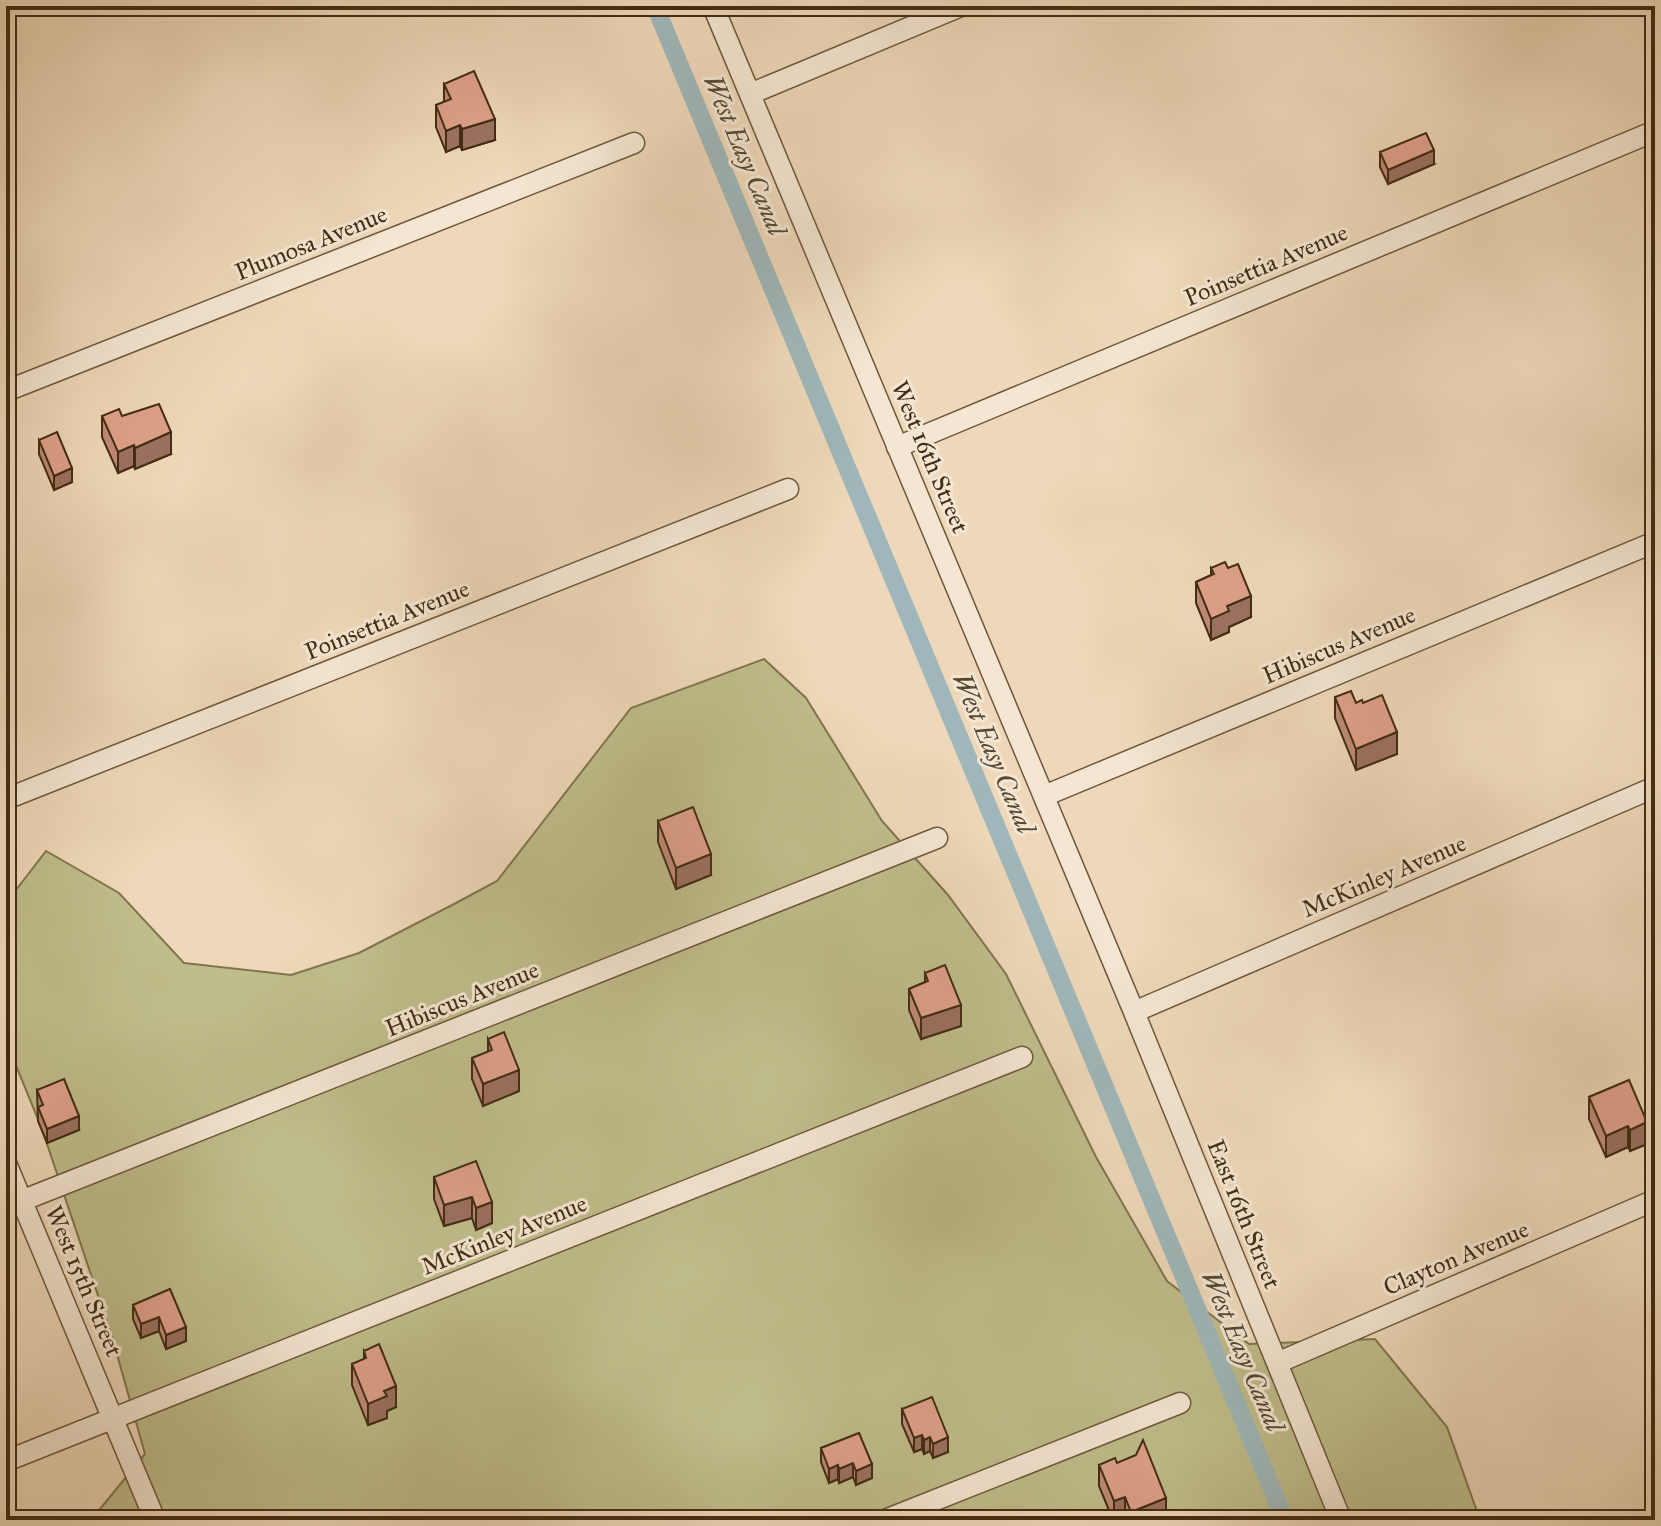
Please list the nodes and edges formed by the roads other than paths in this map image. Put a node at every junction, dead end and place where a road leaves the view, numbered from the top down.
1 (713, 6) edge
2 (961, 6) edge
3 (750, 94) junction
4 (1655, 131) edge
5 (634, 143) dead end
6 (6, 391) edge
7 (897, 447) junction
8 (788, 489) dead end
9 (1655, 542) edge
10 (1655, 787) edge
11 (1044, 796) junction
12 (6, 799) edge
13 (937, 838) dead end
14 (1098, 929) joint
15 (1134, 1012) junction
16 (1022, 1057) dead end
17 (6, 1163) edge
18 (1655, 1200) edge
19 (14, 1204) edge
20 (1277, 1363) junction
21 (1180, 1403) dead end
22 (113, 1418) junction
23 (6, 1461) edge
24 (155, 1520) edge
25 (885, 1520) edge
26 (1341, 1520) edge

1 - 3 street, West 16th Street
2 - 3 street
3 - 7 street, West 16th Street
4 - 7 street, Poinsettia Avenue
5 - 6 street, Plumosa Avenue
7 - 11 street, West 16th Street
8 - 12 street, Poinsettia Avenue
9 - 11 street, Hibiscus Avenue
10 - 15 street, McKinley Avenue
11 - 14 street, West 16th Street
13 - 19 street, Hibiscus Avenue
14 - 15 street, East 16th Street
15 - 20 street, East 16th Street
16 - 22 street, McKinley Avenue
17 - 19 street, West 15th Street
18 - 20 street, Clayton Avenue
19 - 22 street, West 15th Street
20 - 26 street, East 16th Street
21 - 25 street
22 - 23 street, McKinley Avenue
22 - 24 street, West 15th Street

